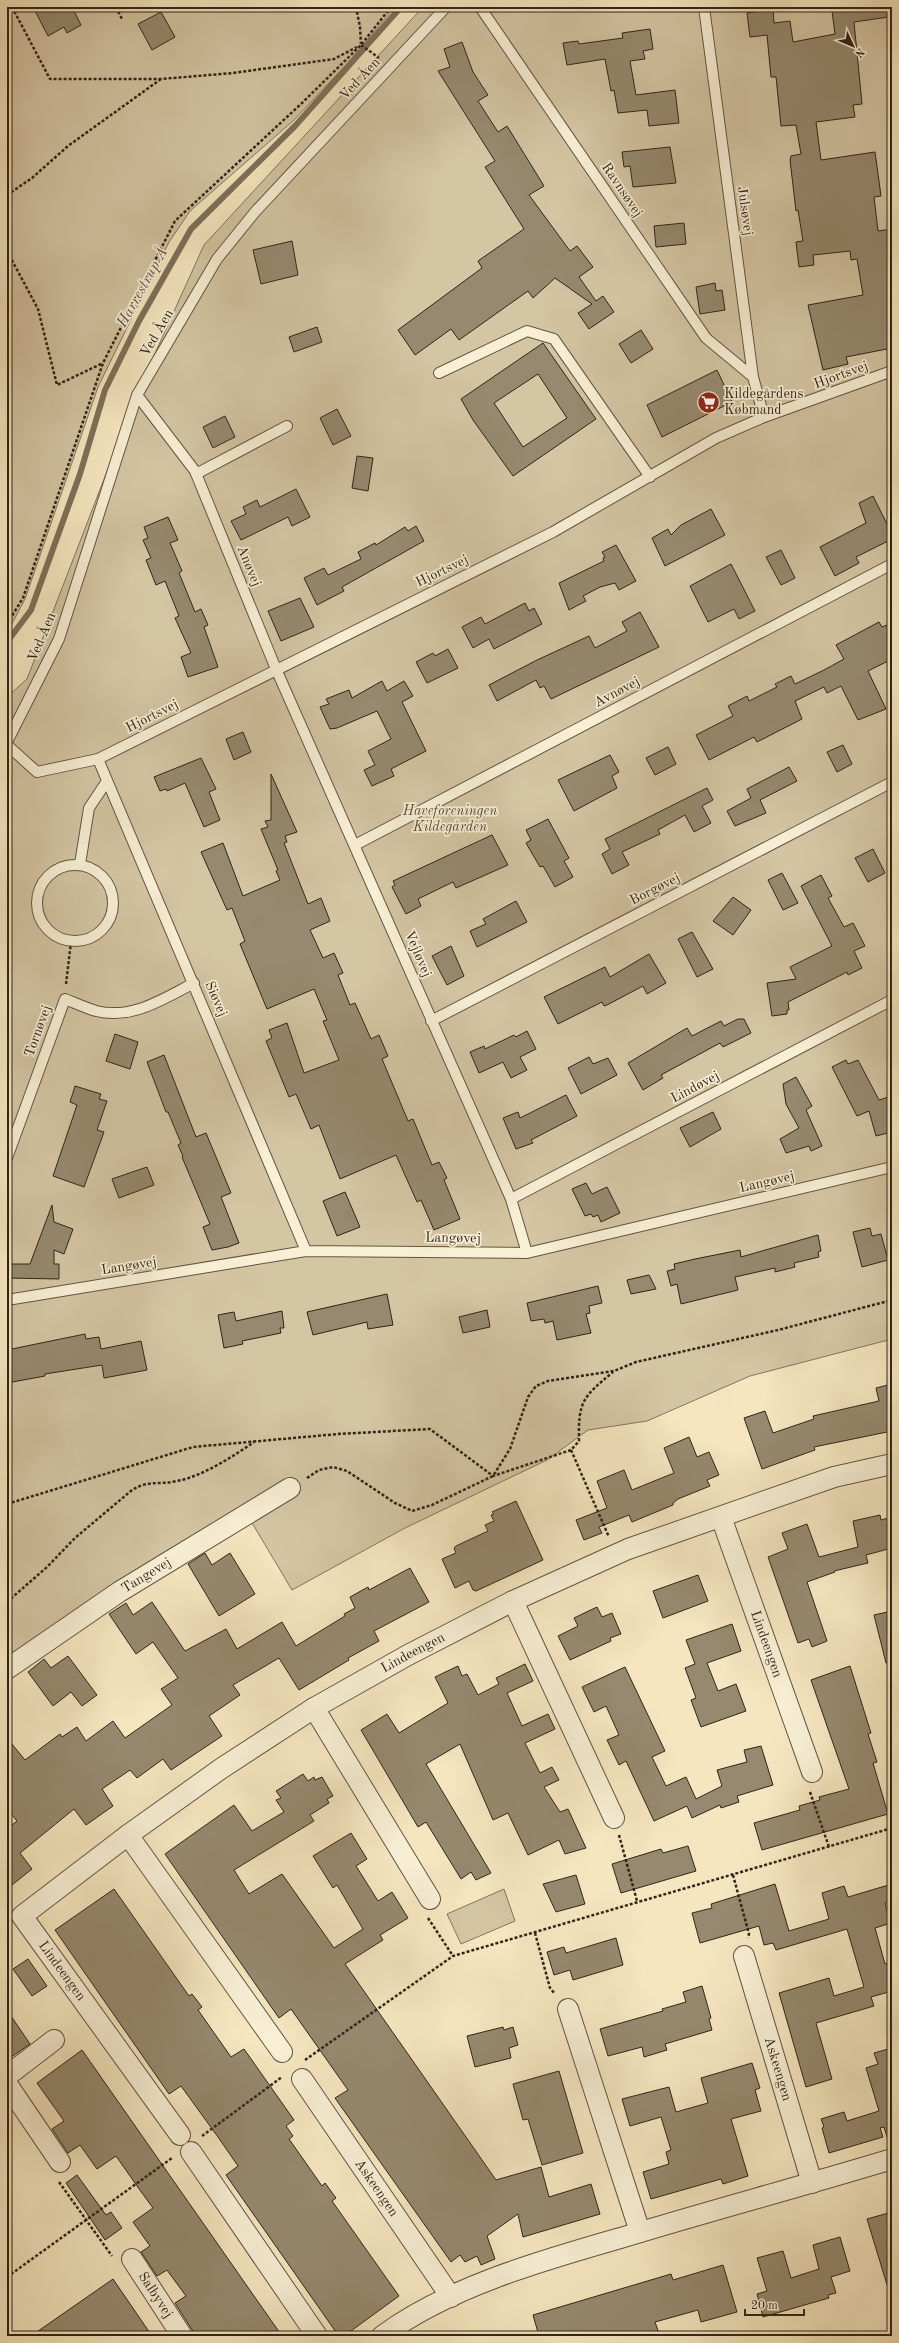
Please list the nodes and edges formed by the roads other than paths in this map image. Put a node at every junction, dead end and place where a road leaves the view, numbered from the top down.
1 (446, 7) edge
2 (480, 7) edge
3 (704, 7) edge
4 (892, 371) edge
5 (439, 373) dead end
6 (753, 377) junction
7 (137, 395) junction
8 (764, 417) junction
9 (287, 426) dead end
10 (196, 474) junction
11 (650, 477) junction
12 (892, 564) edge
13 (276, 669) junction
14 (7, 742) edge
15 (7, 745) edge
16 (98, 759) junction
17 (107, 781) junction
18 (892, 782) edge
19 (355, 845) junction
20 (80, 864) junction
21 (194, 983) junction
22 (892, 1000) edge
23 (431, 1021) junction
24 (7, 1158) edge
25 (892, 1167) edge
26 (511, 1200) junction
27 (306, 1251) junction
28 (527, 1253) junction
29 (7, 1300) edge
30 (892, 1464) edge
31 (290, 1488) road end
32 (721, 1517) junction
33 (513, 1601) junction
34 (7, 1669) edge
35 (314, 1708) junction
36 (812, 1772) road end
37 (614, 1818) road end
38 (128, 1835) junction
39 (430, 1899) road end
40 (744, 1956) road end
41 (568, 2009) road end
42 (54, 2040) dead end
43 (282, 2052) dead end
44 (297, 2072) road end
45 (7, 2076) edge
46 (7, 2084) edge
47 (180, 2135) dead end
48 (189, 2148) road end
49 (892, 2159) edge
50 (60, 2162) road end
51 (812, 2183) junction
52 (640, 2232) junction
53 (132, 2260) road end
54 (451, 2297) junction
55 (178, 2334) edge
56 (317, 2336) edge
57 (382, 2336) edge

1 - 7 lane, Ved Åen
2 - 6 lane, Ravnsøvej
3 - 6 lane, Julsøvej
4 - 8 lane, Hjortsvej
5 - 11 lane
6 - 8 lane, Julsøvej
7 - 10 lane, Anøvej
7 - 14 lane, Ved Åen
8 - 11 lane, Hjortsvej
9 - 10 lane
10 - 13 lane, Anøvej
11 - 13 lane, Hjortsvej
12 - 19 lane, Avnøvej
13 - 16 lane, Hjortsvej
13 - 19 lane, Vejløvej
15 - 16 lane, Hjortsvej
16 - 17 lane, Siøvej
17 - 20 lane
17 - 21 lane, Siøvej
18 - 23 lane, Borgøvej
19 - 23 lane, Vejløvej
20 - 20 lane
21 - 24 lane, Tornøvej
21 - 27 lane, Siøvej
22 - 26 lane, Lindøvej
23 - 26 lane, Vejløvej
25 - 28 lane, Langøvej
26 - 28 lane, Vejløvej
27 - 28 lane, Langøvej
27 - 29 lane, Langøvej
30 - 32 street, Lindeengen
31 - 34 street, Tangevej
32 - 33 street, Lindeengen
32 - 36 street, Lindeengen
33 - 35 street, Lindeengen
33 - 37 street
35 - 38 street, Lindeengen
35 - 39 street
38 - 43 street
38 - 47 street, Lindeengen
40 - 51 street, Askeengen
41 - 52 street
42 - 45 street
44 - 54 street, Askeengen
46 - 50 street
48 - 56 street
49 - 51 street
51 - 52 street
52 - 54 street
53 - 55 street, Salbyvej
54 - 57 street

